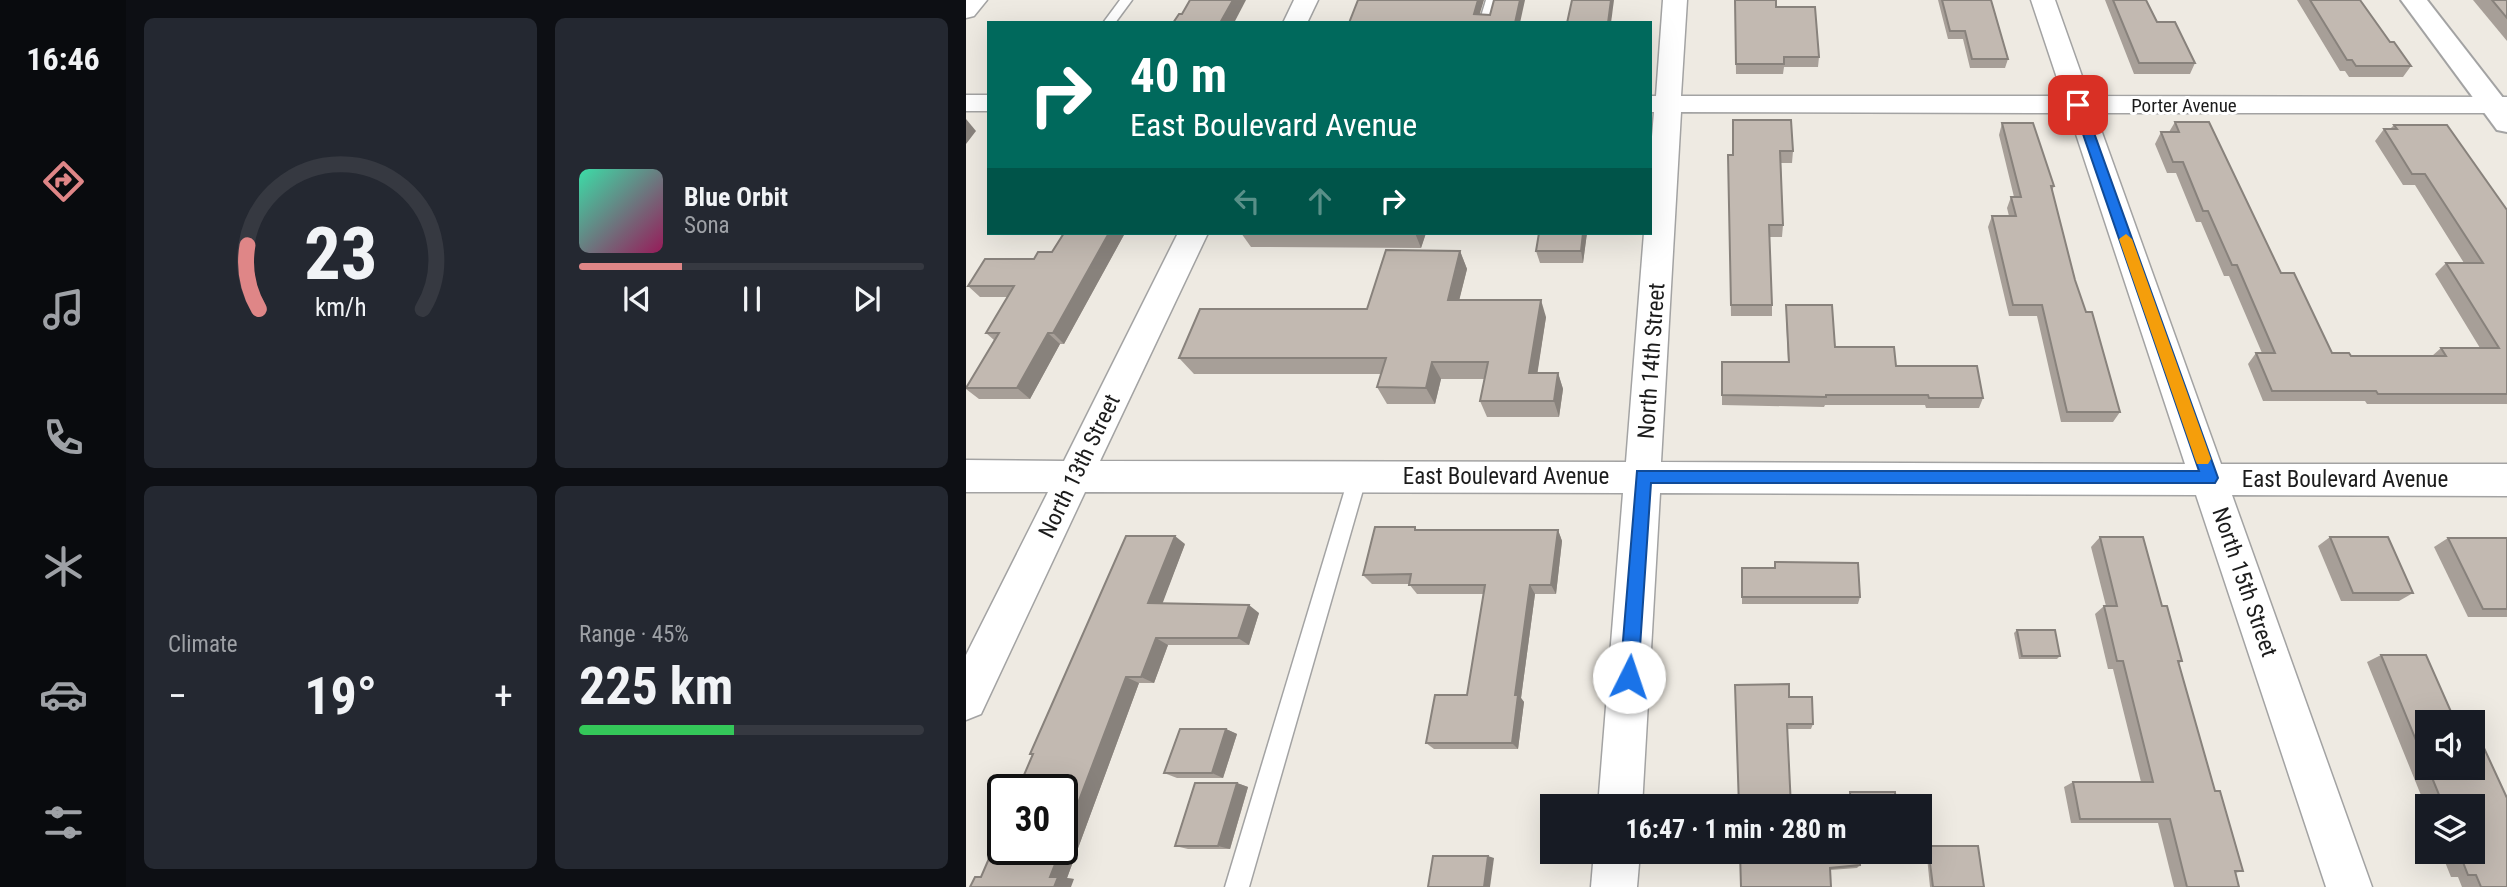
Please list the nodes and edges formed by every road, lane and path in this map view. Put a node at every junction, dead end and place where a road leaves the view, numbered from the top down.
1 (975, 0) edge
2 (1126, 0) edge
3 (1306, 0) edge
4 (1492, 0) edge
5 (1675, 0) edge
6 (2043, 0) edge
7 (2414, 0) edge
8 (966, 11) edge
9 (1110, 21) edge
10 (1296, 21) edge
11 (1486, 21) edge
12 (966, 103) edge
13 (987, 103) edge
14 (1659, 104) edge
15 (2078, 105) junction
16 (2503, 111) edge
17 (1192, 235) edge
18 (966, 476) edge
19 (1074, 476) junction
20 (1359, 476) junction
21 (1643, 476) junction
22 (2210, 478) junction
23 (2507, 480) edge
24 (967, 694) edge
25 (1621, 794) edge
26 (1616, 864) edge
27 (1237, 887) edge
28 (1614, 887) edge
29 (2349, 887) edge

1 - 8 street
2 - 9 lane
3 - 10 street
4 - 11 lane
5 - 14 street, North 14th Street
6 - 15 street, North 15th Street
7 - 16 street
12 - 13 street
14 - 15 street, Porter Avenue
14 - 21 street, North 14th Street
15 - 16 street, Porter Avenue
15 - 22 street, North 15th Street
17 - 19 street, North 13th Street
18 - 19 street, East Boulevard Avenue
19 - 20 street, East Boulevard Avenue
19 - 24 street, North 13th Street
20 - 21 street, East Boulevard Avenue
20 - 27 lane
21 - 22 street, East Boulevard Avenue
21 - 25 street, North 14th Street
22 - 23 street, East Boulevard Avenue
22 - 29 street, North 15th Street
26 - 28 street

